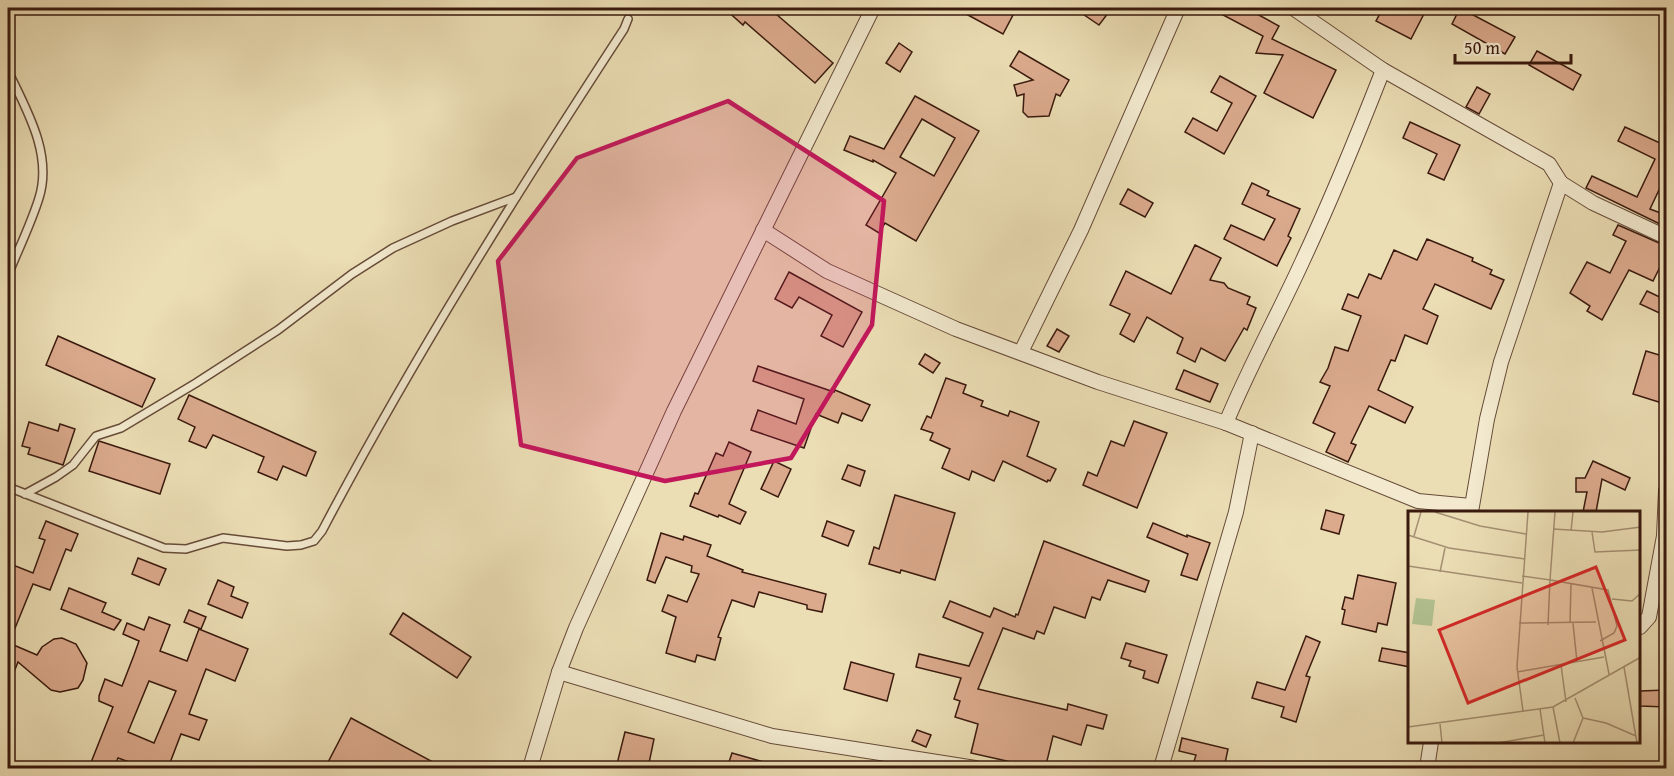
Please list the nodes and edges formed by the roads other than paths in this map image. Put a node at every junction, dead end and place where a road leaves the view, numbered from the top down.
1 (873, 8) edge
2 (1178, 8) edge
3 (1293, 8) edge
4 (628, 19) dead end
5 (1383, 70) junction
6 (8, 71) edge
7 (1561, 183) junction
8 (516, 197) junction
9 (763, 230) junction
10 (1666, 237) edge
11 (8, 275) edge
12 (1021, 352) junction
13 (1226, 423) junction
14 (1252, 433) junction
15 (8, 488) edge
16 (1666, 491) edge
17 (25, 494) junction
18 (1471, 509) edge
19 (1641, 626) edge
20 (559, 672) junction
21 (1431, 743) edge
22 (530, 768) edge
23 (975, 768) edge
24 (1161, 768) edge
25 (1427, 768) edge

1 - 9 street
2 - 12 street
3 - 5 street
4 - 8 lane
5 - 7 street
5 - 13 street
6 - 11 lane
7 - 10 street
7 - 18 street
8 - 17 lane
8 - 17 lane
9 - 12 street
9 - 20 street
12 - 13 street
13 - 14 street
14 - 18 street
14 - 24 street
15 - 17 lane
16 - 19 street
20 - 22 street
20 - 23 street
21 - 25 street

